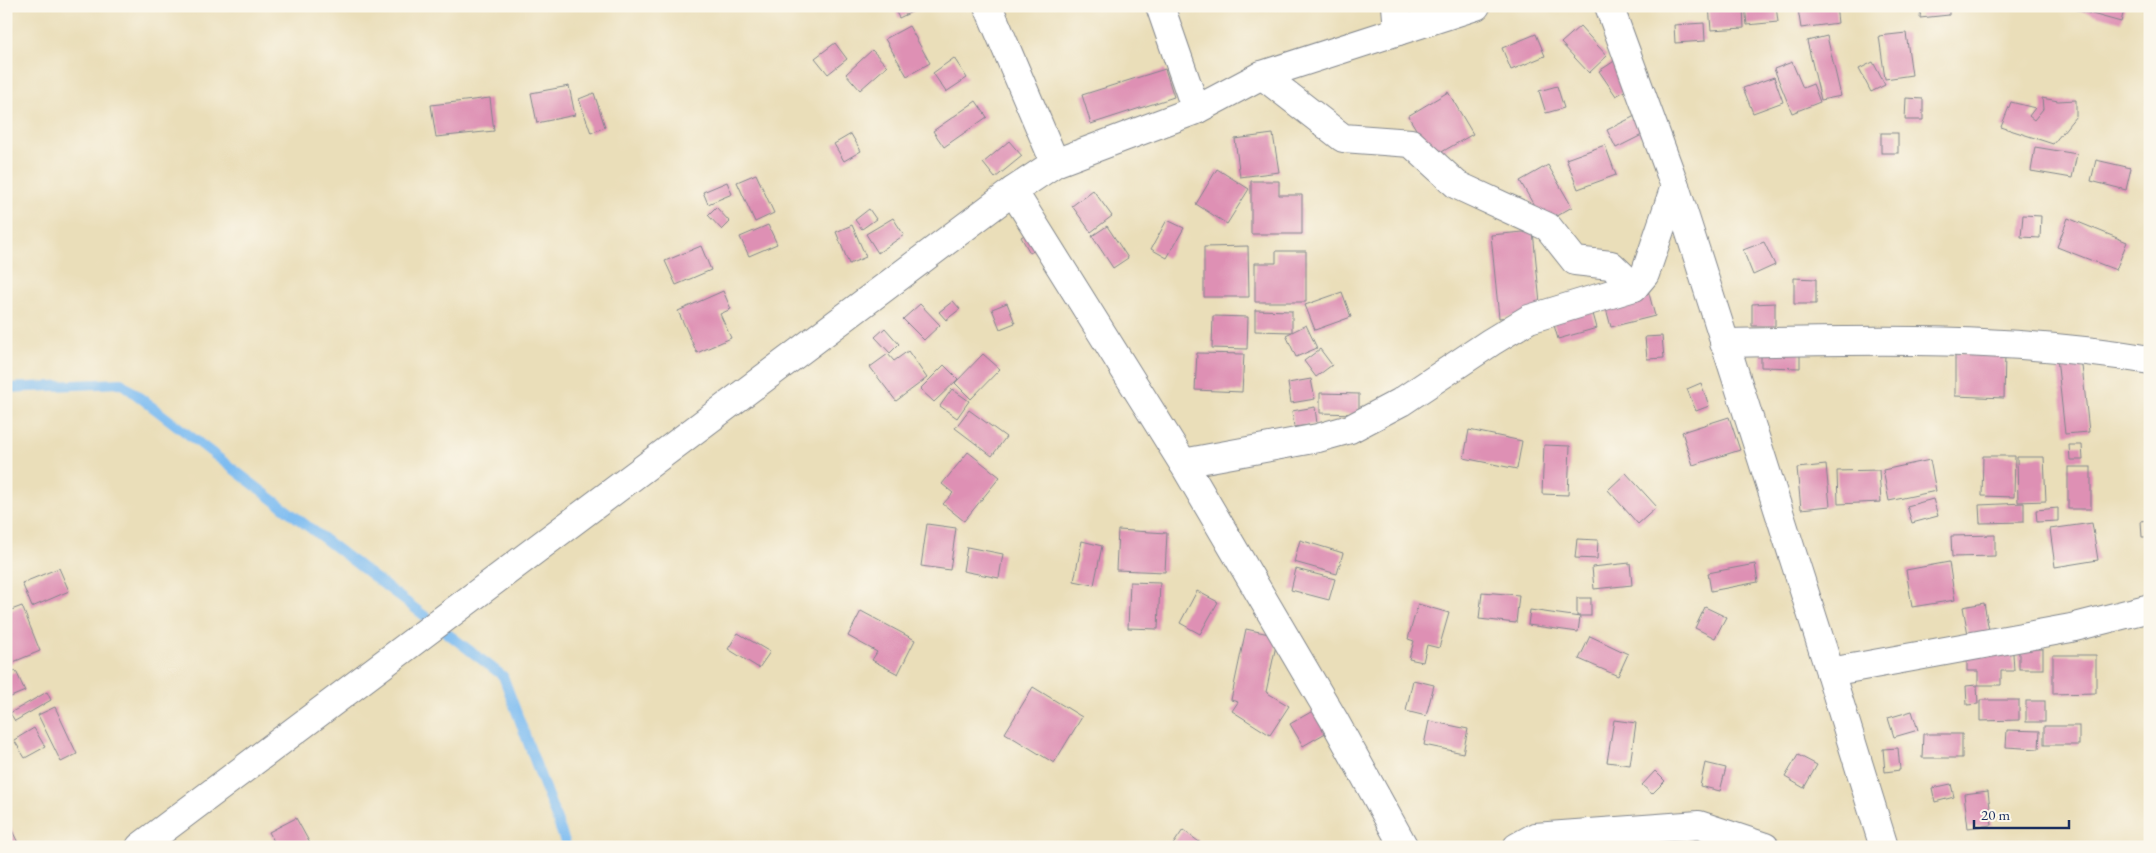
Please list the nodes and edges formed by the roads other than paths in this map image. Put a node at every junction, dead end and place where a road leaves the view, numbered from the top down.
1 (988, 6) edge
2 (1160, 6) edge
3 (1476, 6) edge
4 (1609, 6) edge
5 (1397, 19) edge
6 (1262, 75) junction
7 (1196, 110) junction
8 (1055, 163) junction
9 (1675, 186) junction
10 (1013, 191) junction
11 (1634, 287) junction
12 (1724, 343) junction
13 (2150, 360) edge
14 (1182, 463) junction
15 (2150, 608) edge
16 (1830, 672) junction
17 (140, 847) edge
18 (1404, 847) edge
19 (1517, 847) edge
20 (1765, 847) edge
21 (1884, 847) edge

1 - 8 street
2 - 7 street
3 - 5 street
4 - 9 street
5 - 6 street
6 - 7 street
6 - 11 street
7 - 8 street
8 - 10 street
9 - 11 street
9 - 12 street
10 - 14 street
10 - 17 street
11 - 14 street
12 - 13 street
12 - 16 street
14 - 18 street
15 - 16 street
16 - 21 street
19 - 20 street

